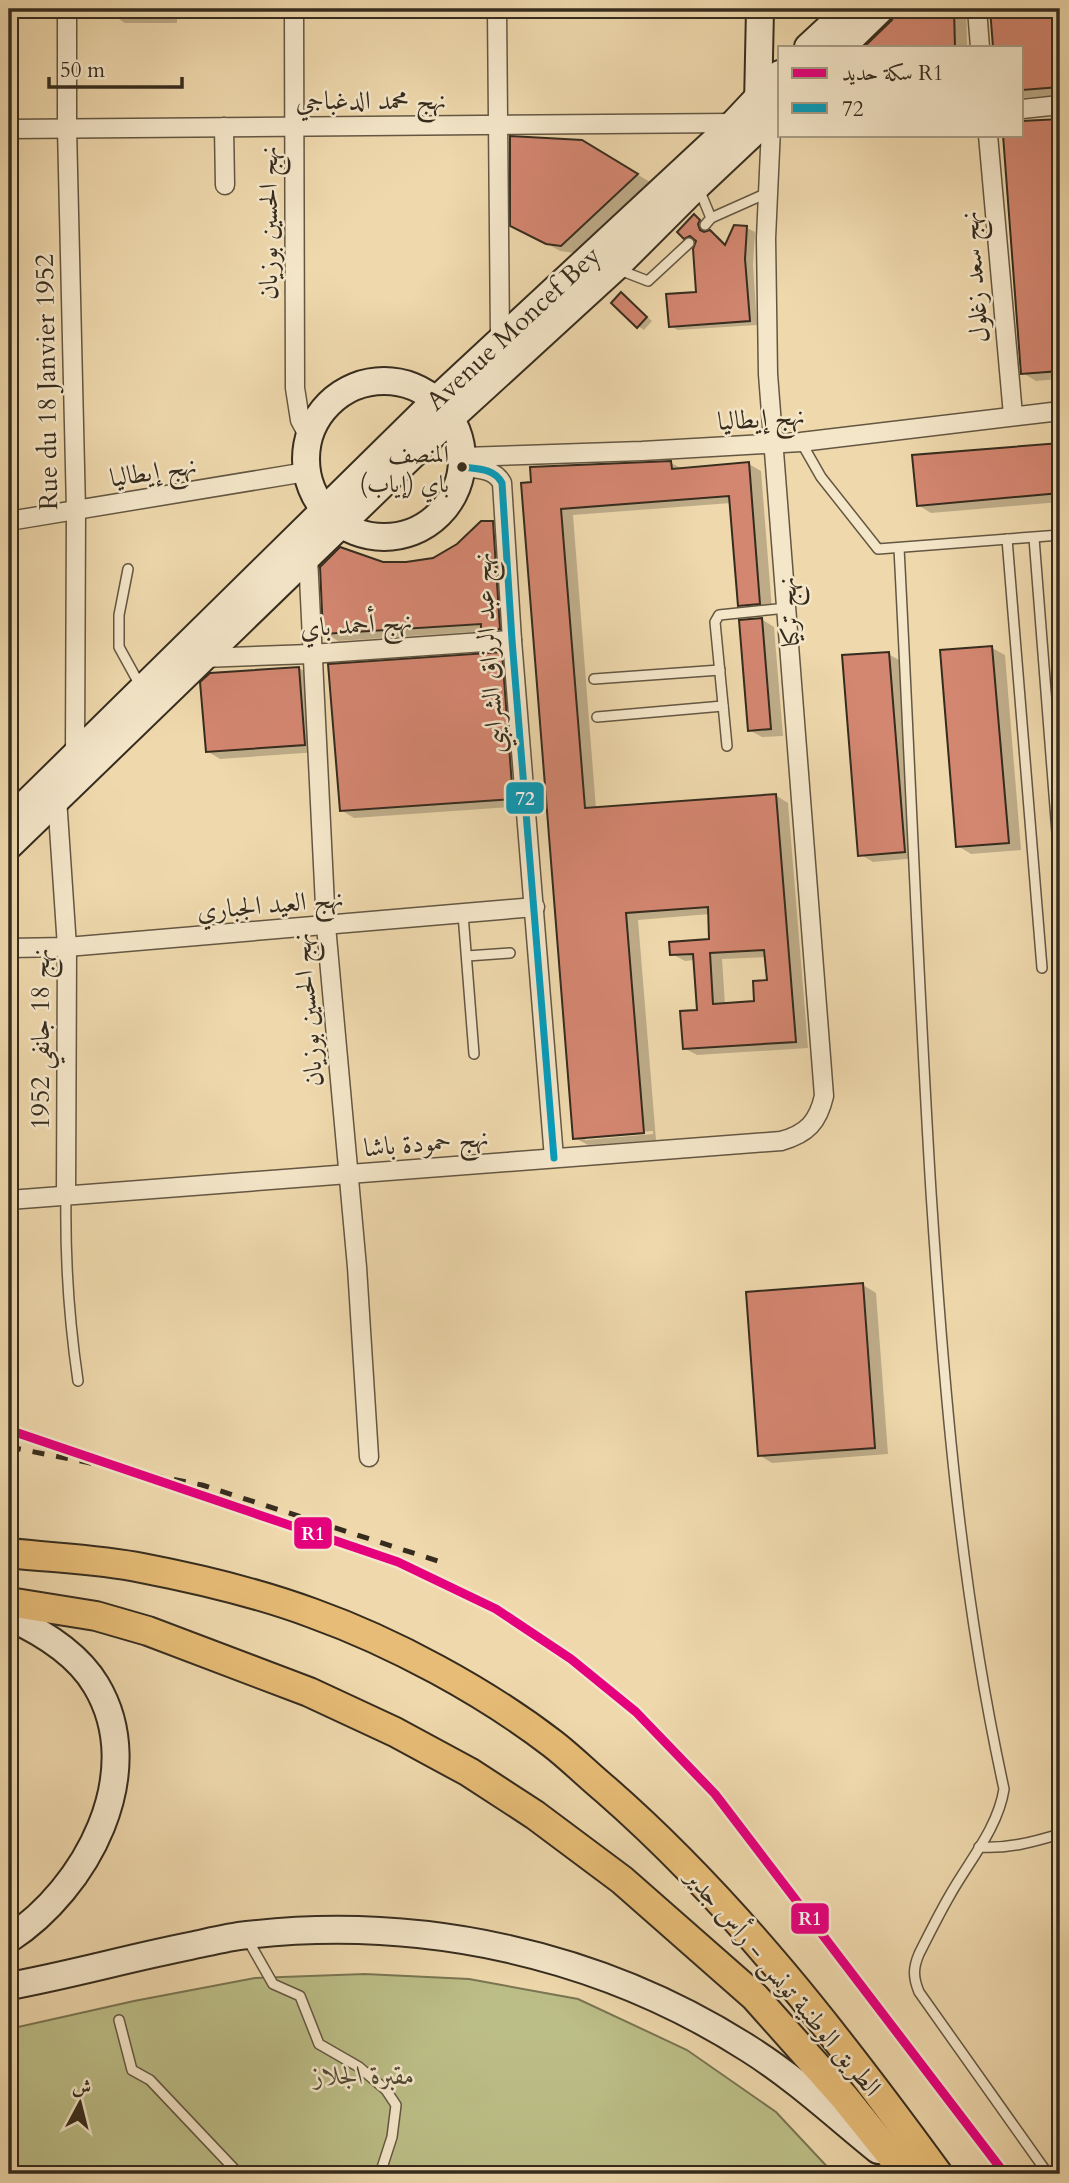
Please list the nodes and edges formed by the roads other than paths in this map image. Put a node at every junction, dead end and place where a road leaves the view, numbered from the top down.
1 (67, 9) edge
2 (294, 9) edge
3 (497, 9) edge
4 (761, 9) edge
5 (849, 9) edge
6 (881, 9) edge
7 (977, 9) edge
8 (809, 46) edge
9 (843, 46) edge
10 (980, 46) edge
11 (778, 83) edge
12 (1060, 105) edge
13 (1024, 109) edge
14 (770, 117) edge
15 (734, 124) junction
16 (497, 125) junction
17 (224, 127) junction
18 (294, 127) junction
19 (67, 128) junction
20 (9, 129) edge
21 (988, 136) edge
22 (225, 185) dead end
23 (698, 185) junction
24 (768, 193) junction
25 (689, 243) dead end
26 (615, 268) junction
27 (500, 340) junction
28 (444, 409) junction
29 (1060, 411) edge
30 (1013, 415) junction
31 (308, 435) junction
32 (801, 442) junction
33 (775, 443) junction
34 (462, 462) junction
35 (306, 472) junction
36 (76, 510) junction
37 (333, 517) junction
38 (9, 521) edge
39 (1060, 536) edge
40 (1034, 538) junction
41 (1007, 539) junction
42 (899, 548) junction
43 (308, 556) junction
44 (128, 569) dead end
45 (787, 608) junction
46 (512, 640) junction
47 (311, 654) junction
48 (203, 658) junction
49 (720, 670) junction
50 (594, 679) dead end
51 (142, 689) junction
52 (723, 706) junction
53 (597, 717) dead end
54 (727, 746) dead end
55 (75, 754) junction
56 (57, 798) junction
57 (9, 820) edge
58 (9, 846) edge
59 (1060, 871) edge
60 (535, 907) junction
61 (463, 914) junction
62 (326, 926) junction
63 (67, 947) junction
64 (9, 948) edge
65 (510, 953) dead end
66 (467, 956) junction
67 (1042, 968) dead end
68 (474, 1054) dead end
69 (824, 1096) joint
70 (554, 1158) junction
71 (347, 1175) junction
72 (66, 1196) junction
73 (9, 1200) edge
74 (78, 1381) dead end
75 (369, 1458) dead end
76 (9, 1553) edge
77 (9, 1602) edge
78 (9, 1617) edge
79 (1060, 1834) edge
80 (979, 1847) junction
81 (245, 1935) junction
82 (9, 1939) edge
83 (9, 1986) edge
84 (118, 2020) dead end
85 (239, 2174) edge
86 (380, 2174) edge
87 (906, 2174) edge
88 (938, 2174) edge
89 (1048, 2174) edge

1 - 19 street, Rue du 18 Janvier 1952
2 - 18 street, نهج الحسين بوزيان
3 - 16 street
4 - 14 main road
5 - 8 main road
6 - 9 main road
7 - 10 street
11 - 14 main road, Avenue Moncef Bey
12 - 13 street
14 - 15 main road, Avenue Moncef Bey
14 - 23 main road, Avenue Moncef Bey
14 - 24 street, نهج تركيا
15 - 16 street, نهج محمد الدغباجي
15 - 27 main road, Avenue Moncef Bey
16 - 18 street, نهج محمد الدغباجي
16 - 27 street
17 - 18 street, نهج محمد الدغباجي
17 - 19 street, نهج محمد الدغباجي
17 - 22 street
18 - 31 street, نهج الحسين بوزيان
19 - 20 street, نهج محمد الدغباجي
19 - 36 street, Rue du 18 Janvier 1952
21 - 30 street, نهج سعد زغلول
23 - 24 lane
23 - 26 main road, Avenue Moncef Bey
24 - 33 street, نهج تركيا
25 - 26 lane
26 - 28 main road, Avenue Moncef Bey
27 - 28 main road, Avenue Moncef Bey
28 - 31 main road
28 - 34 main road
28 - 37 main road, Avenue Moncef Bey
29 - 30 street, نهج إيطاليا
30 - 32 street, نهج إيطاليا
31 - 35 main road
32 - 33 street, نهج إيطاليا
32 - 42 lane
33 - 34 street, نهج إيطاليا
33 - 45 street, نهج تركيا
34 - 37 main road
34 - 46 street, نهج عبد الرزاق الشرايبي
35 - 36 street, نهج إيطاليا
35 - 37 main road
36 - 38 street, نهج إيطاليا
36 - 55 street, Rue du 18 Janvier 1952
37 - 43 main road, Avenue Moncef Bey
37 - 51 main road, Avenue Moncef Bey
39 - 40 lane
40 - 41 lane
40 - 59 lane
41 - 42 lane
41 - 67 lane
42 - 80 lane
43 - 47 street, نهج الحسين بوزيان
43 - 48 main road, Avenue Moncef Bey
44 - 51 lane
45 - 49 lane
45 - 69 street, نهج تركيا
46 - 47 street, نهج أحمد باي
46 - 60 street, نهج عبد الرزاق الشرايبي
47 - 48 street, نهج أحمد باي
47 - 62 street, نهج الحسين بوزيان
48 - 56 main road, Avenue Moncef Bey
49 - 50 lane
49 - 52 lane
51 - 55 main road, Avenue Moncef Bey
52 - 53 lane
52 - 54 lane
55 - 57 main road, Avenue Moncef Bey
56 - 58 main road, Avenue Moncef Bey
56 - 63 street, نهج 18 جانفي 1952
60 - 61 street, نهج العيد الجباري
60 - 70 street, نهج عبد الرزاق الشرايبي
61 - 62 street, نهج العيد الجباري
61 - 66 lane
62 - 63 street, نهج العيد الجباري
62 - 71 street, نهج الحسين بوزيان
63 - 64 street, نهج العيد الجباري
63 - 72 street, نهج 18 جانفي 1952
65 - 66 lane
66 - 68 lane
69 - 70 street, نهج حمودة باشا
70 - 71 street, نهج حمودة باشا
71 - 72 street, نهج حمودة باشا
71 - 75 street, نهج الحسين بوزيان
72 - 73 street, نهج حمودة باشا
72 - 74 lane
76 - 88 main road, الطريق الوطنية تونس - رأس جدير
77 - 87 main road, الطريق الوطنية تونس - رأس جدير
78 - 82 main road
79 - 80 lane
80 - 89 lane
81 - 83 main road
81 - 86 lane
81 - 87 main road
84 - 85 lane

